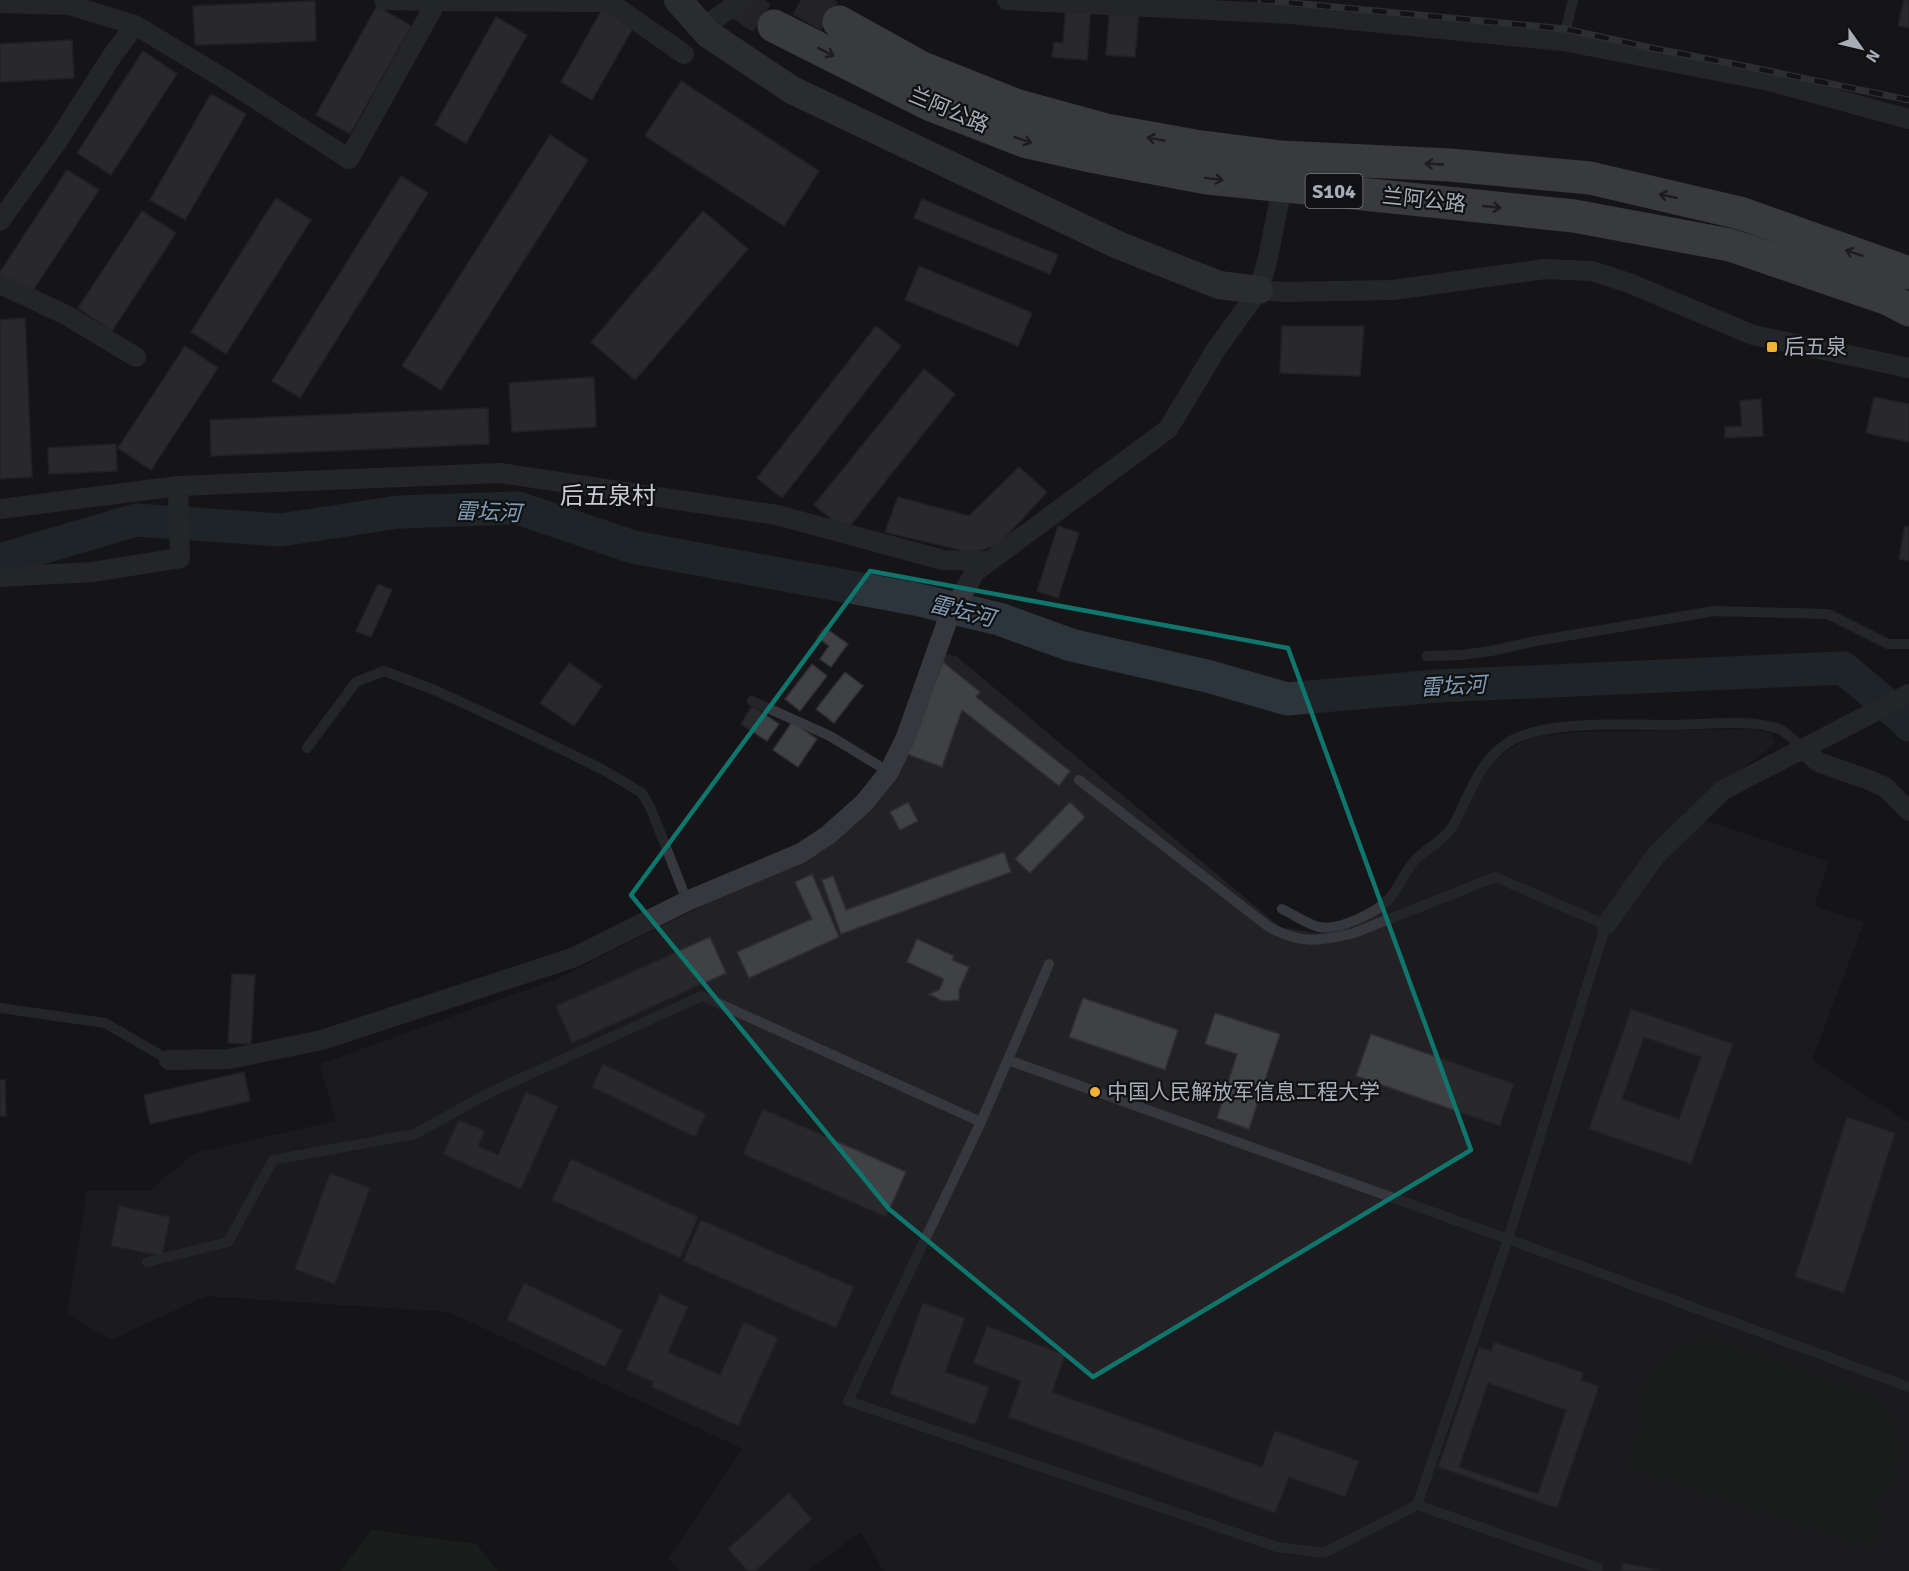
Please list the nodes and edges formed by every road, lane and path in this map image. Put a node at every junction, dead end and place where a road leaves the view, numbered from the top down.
1 (384, 0) edge
2 (678, 0) edge
3 (742, 0) edge
4 (1007, 0) edge
5 (1573, 0) edge
6 (437, 1) edge
7 (0, 3) edge
8 (75, 3) edge
9 (838, 22) tunnel mouth
10 (135, 25) junction
11 (774, 26) tunnel mouth
12 (702, 28) junction
13 (1563, 40) junction
14 (684, 54) dead end
15 (1909, 119) edge
16 (1281, 172) junction
17 (0, 221) edge
18 (1909, 273) edge
19 (0, 284) edge
20 (1259, 290) junction
21 (1909, 310) edge
22 (136, 357) dead end
23 (1909, 368) edge
24 (178, 486) junction
25 (0, 508) edge
26 (981, 567) junction
27 (0, 577) edge
28 (1909, 644) edge
29 (1427, 656) dead end
30 (1909, 694) edge
31 (752, 701) dead end
32 (307, 748) dead end
33 (1804, 749) junction
34 (890, 772) junction
35 (1079, 780) dead end
36 (1909, 811) edge
37 (687, 901) junction
38 (1282, 909) dead end
39 (1606, 925) junction
40 (1049, 964) dead end
41 (0, 1008) edge
42 (169, 1060) joint
43 (1008, 1060) junction
44 (981, 1122) junction
45 (1508, 1239) junction
46 (147, 1262) dead end
47 (1909, 1387) edge
48 (1417, 1505) junction
49 (1598, 1568) dead end

1 - 6 street
2 - 12 street
3 - 12 street
4 - 13 street
5 - 13 lane
6 - 10 street
6 - 14 street
7 - 8 street
8 - 10 street
16 -> 9 highway, 兰阿公路 / S104
10 - 17 street
11 -> 16 highway, 兰阿公路 / S104
12 - 20 street
13 - 15 street
18 -> 16 highway, 兰阿公路 / S104
16 - 20 street
16 -> 21 highway, 兰阿公路 / S104
19 - 22 street
20 - 23 street
20 - 26 street
24 - 25 street
24 - 26 street
24 - 27 street
26 - 34 street
28 - 29 lane
30 - 33 street
31 - 34 lane
32 - 37 lane
33 - 36 street
33 - 38 lane
33 - 39 street
34 - 37 street
35 - 39 lane
37 - 42 street
39 - 45 lane
40 - 43 lane
41 - 42 lane
43 - 44 lane
43 - 45 lane
44 - 46 lane
44 - 48 lane
45 - 47 lane
45 - 48 lane
48 - 49 lane

